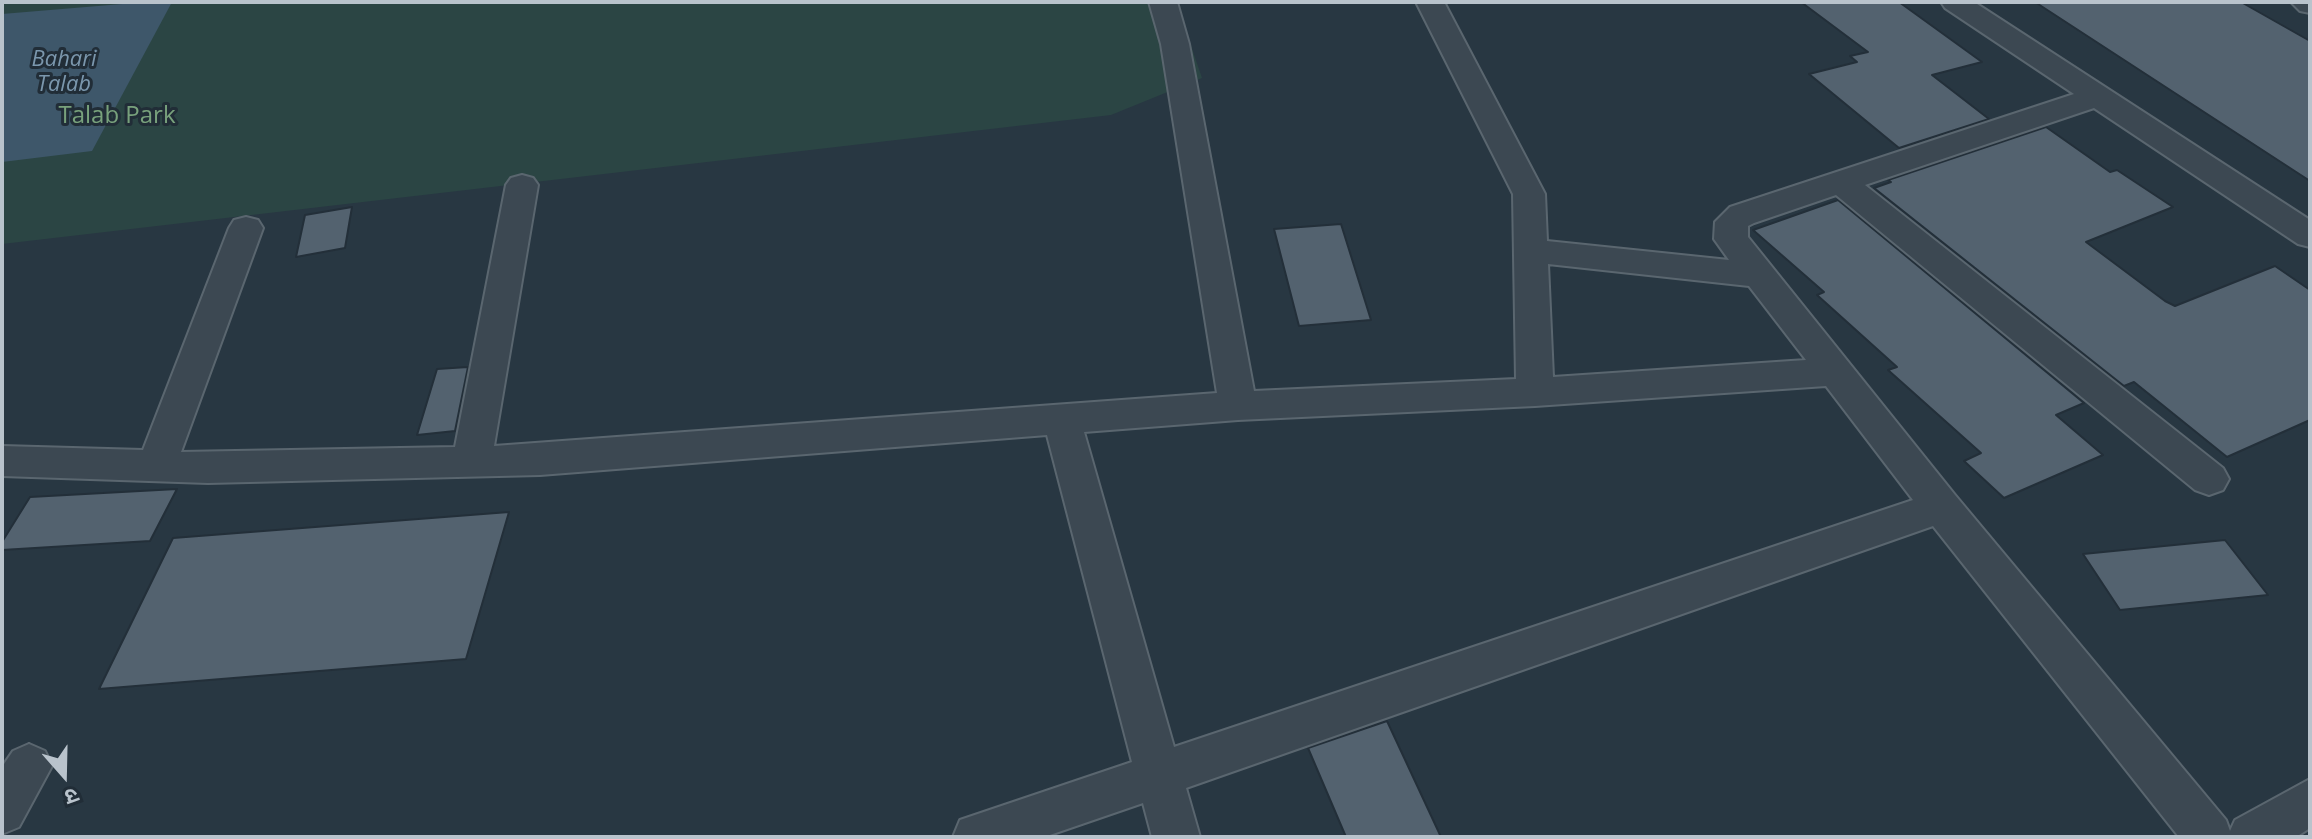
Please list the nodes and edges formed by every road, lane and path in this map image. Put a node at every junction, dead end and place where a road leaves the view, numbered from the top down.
1 (1163, 2) edge
2 (1430, 2) edge
3 (1955, 2) edge
4 (2099, 96) junction
5 (1843, 184) junction
6 (522, 185) dead end
7 (246, 228) dead end
8 (2310, 236) edge
9 (1530, 251) junction
10 (1759, 275) junction
11 (1836, 372) junction
12 (1535, 392) junction
13 (1238, 406) junction
14 (1061, 418) junction
15 (2, 461) edge
16 (472, 462) junction
17 (156, 467) junction
18 (2209, 479) dead end
19 (1941, 507) junction
20 (2, 766) edge
21 (1159, 775) junction
22 (2310, 802) edge
23 (2, 811) edge
24 (977, 837) edge
25 (1176, 837) edge
26 (2209, 837) edge
27 (2252, 837) edge

1 - 13 street
2 - 9 street
3 - 4 street
4 - 5 street
4 - 8 street
5 - 10 street
5 - 18 street
6 - 16 street
7 - 17 street
9 - 10 street
9 - 12 street
10 - 11 street
11 - 12 street
11 - 19 street
12 - 13 street
13 - 14 street
14 - 16 street
14 - 21 street
15 - 17 street
16 - 17 street
19 - 21 street
19 - 26 street
20 - 23 street
21 - 24 street
21 - 25 street
22 - 27 street

